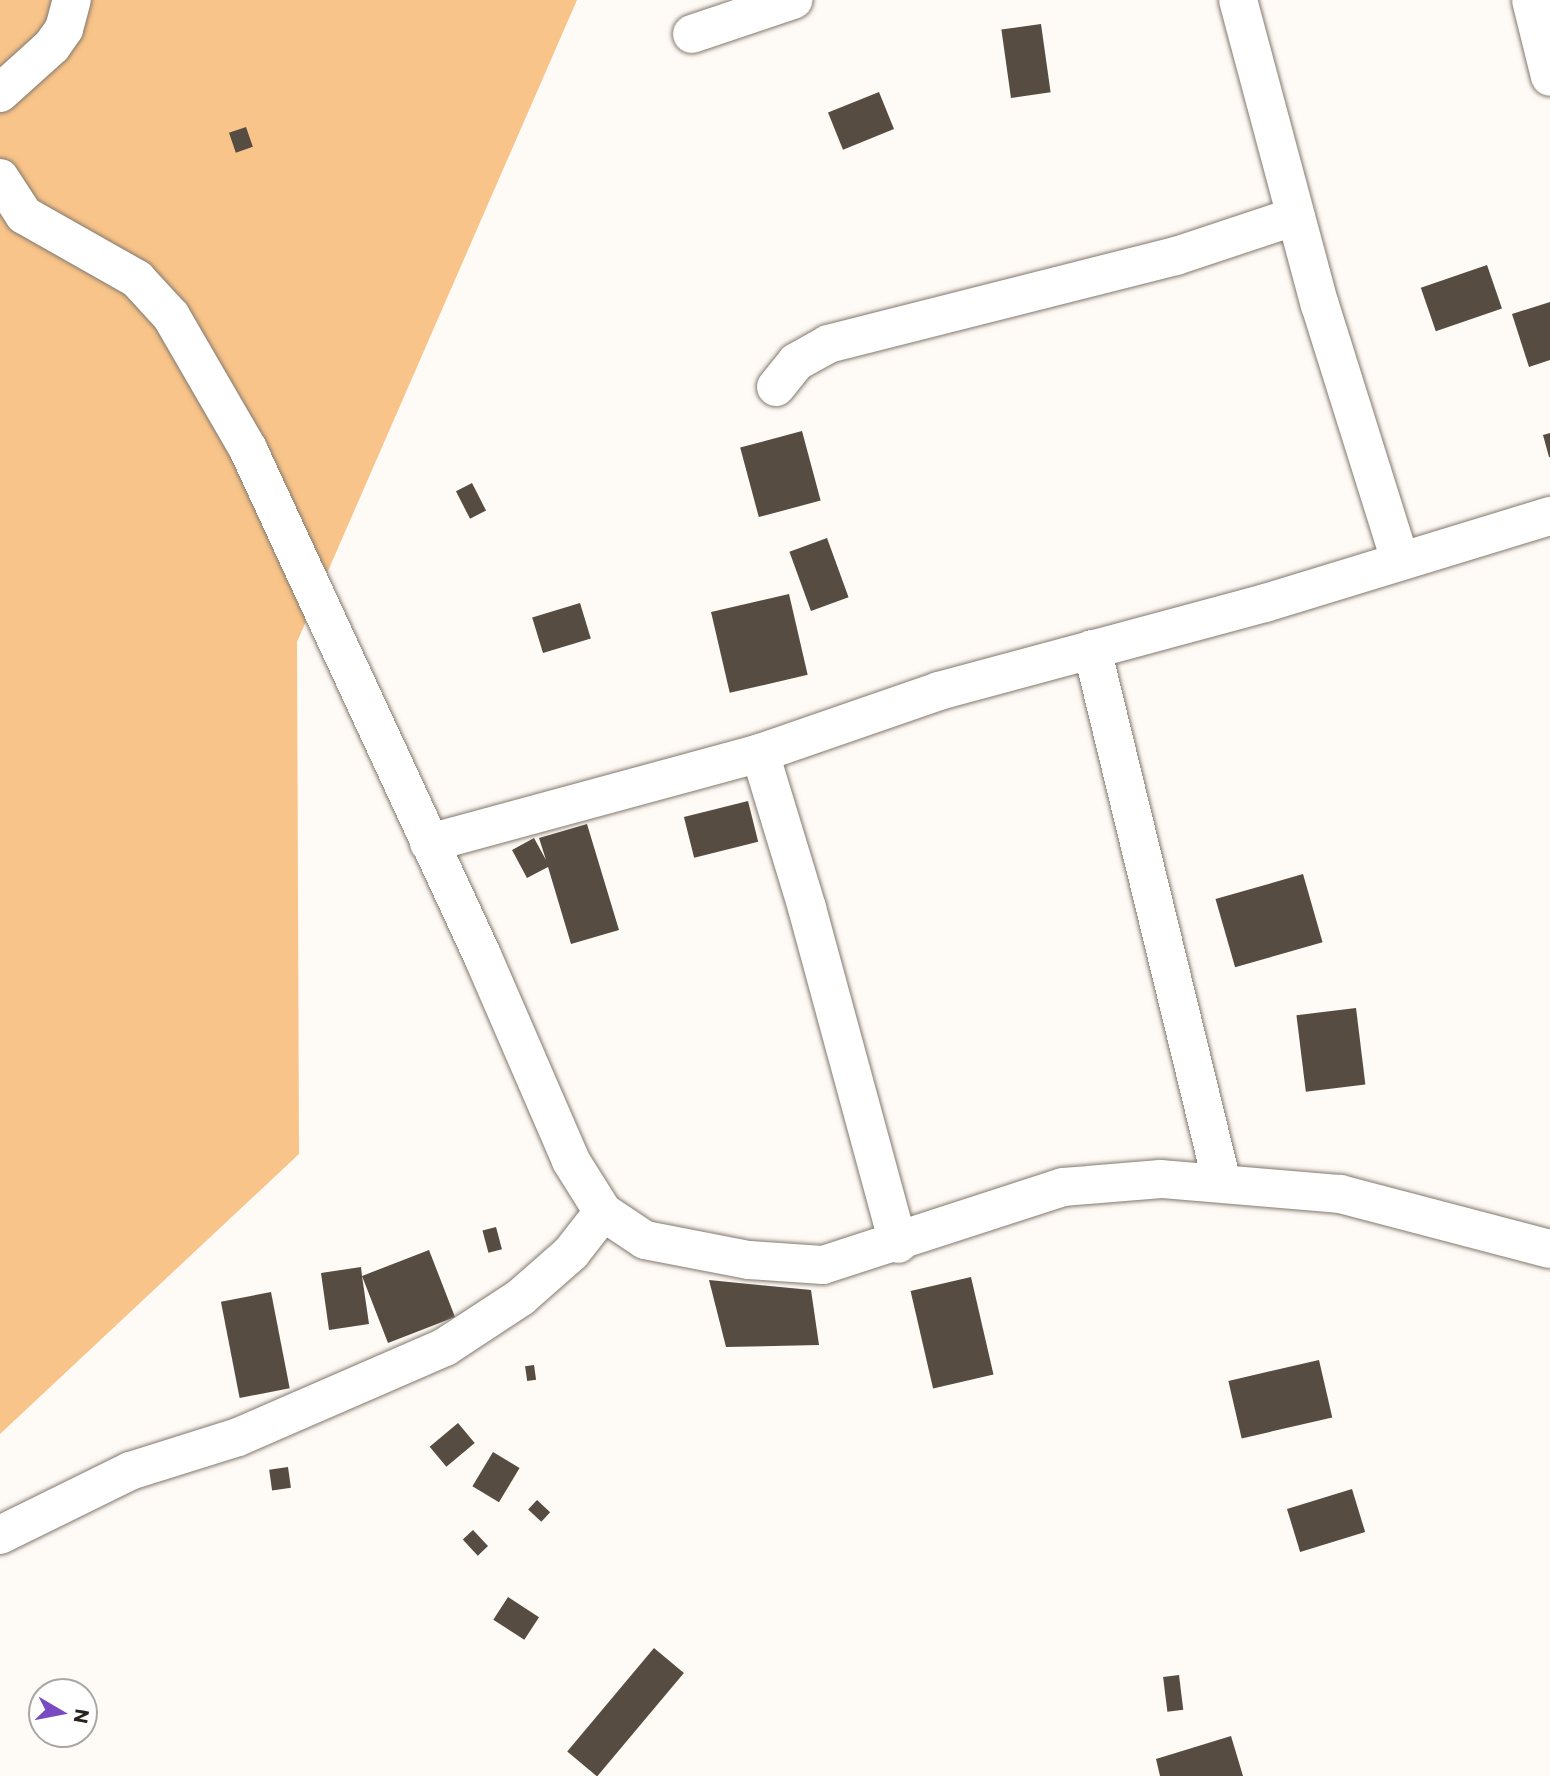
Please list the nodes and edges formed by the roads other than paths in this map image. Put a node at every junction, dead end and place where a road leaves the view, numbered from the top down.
1 (72, 0) edge
2 (793, 0) edge
3 (1238, 0) edge
4 (1531, 0) edge
5 (692, 34) dead end
6 (1550, 77) edge
7 (0, 93) edge
8 (0, 178) edge
9 (1296, 216) junction
10 (776, 387) dead end
11 (1550, 516) edge
12 (1401, 560) junction
13 (1092, 649) junction
14 (760, 753) junction
15 (429, 843) junction
16 (1222, 1183) junction
17 (603, 1212) junction
18 (898, 1244) junction
19 (1550, 1250) edge
20 (0, 1535) edge

1 - 7 street
2 - 5 street
3 - 9 street
4 - 6 street
8 - 15 street
9 - 10 street
9 - 12 street
11 - 12 street
12 - 13 street
13 - 14 street
13 - 16 street
14 - 15 street
14 - 18 street
15 - 17 street
16 - 18 street
16 - 19 street
17 - 18 street
17 - 20 street

